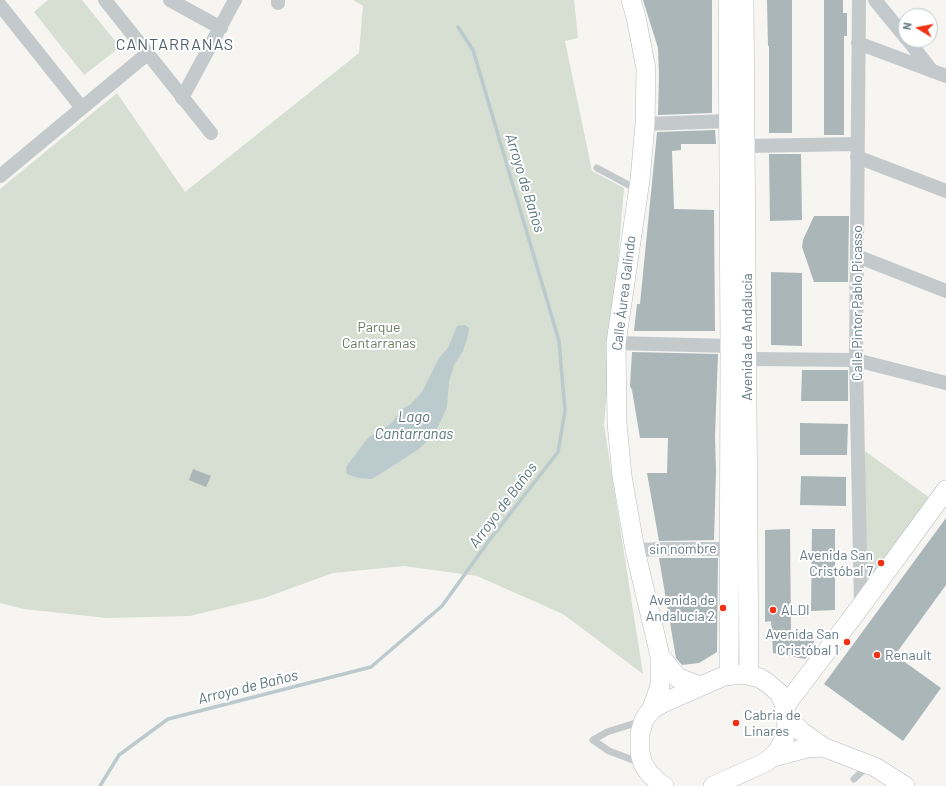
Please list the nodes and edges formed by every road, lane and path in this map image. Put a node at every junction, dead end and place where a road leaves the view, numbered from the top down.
1 (8, 0) edge
2 (105, 0) edge
3 (170, 0) edge
4 (235, 0) edge
5 (631, 0) edge
6 (728, 0) edge
7 (744, 0) edge
8 (859, 0) edge
9 (875, 0) edge
10 (0, 6) edge
11 (221, 28) junction
12 (898, 28) edge
13 (858, 43) junction
14 (915, 48) edge
15 (147, 54) junction
16 (940, 74) edge
17 (182, 98) junction
18 (82, 108) junction
19 (728, 121) junction
20 (645, 124) junction
21 (211, 132) dead end
22 (746, 146) junction
23 (857, 151) junction
24 (598, 168) dead end
25 (0, 176) edge
26 (638, 190) junction
27 (946, 191) edge
28 (857, 256) junction
29 (946, 291) edge
30 (616, 343) junction
31 (730, 346) junction
32 (747, 359) junction
33 (856, 360) junction
34 (946, 383) edge
35 (946, 490) edge
36 (730, 549) junction
37 (636, 550) junction
38 (861, 606) junction
39 (660, 656) junction
40 (729, 674) junction
41 (749, 675) junction
42 (700, 686) junction
43 (786, 712) junction
44 (647, 716) junction
45 (824, 747) junction
46 (773, 757) junction
47 (643, 764) junction
48 (870, 765) junction
49 (854, 779) dead end
50 (727, 782) edge
51 (660, 785) edge
52 (713, 786) edge
53 (905, 786) edge

1 - 10 street
2 - 15 street
3 - 11 street
4 - 11 street
5 - 20 main road, Calle Áurea Galindo
6 - 19 main road, Avenida de Andalucía
7 - 22 main road, Avenida de Andalucía
8 - 13 street, Calle Pintor Pablo Picasso
9 - 12 street
10 - 18 street
11 - 17 street
13 - 16 street
13 - 23 street, Calle Pintor Pablo Picasso
14 - 16 street
15 - 17 street
15 - 18 street
17 - 21 street
18 - 25 street
19 - 20 street
19 - 31 main road, Avenida de Andalucía
20 - 26 main road, Calle Áurea Galindo
22 - 23 street
22 - 32 main road, Avenida de Andalucía
23 - 27 street
23 - 28 street, Calle Pintor Pablo Picasso
24 - 26 lane
26 - 30 main road, Calle Áurea Galindo
28 - 29 street
28 - 33 street, Calle Pintor Pablo Picasso
30 - 31 street
30 - 37 main road, Calle Áurea Galindo
31 - 36 main road, Avenida de Andalucía
32 - 33 street
32 - 41 main road, Avenida de Andalucía
33 - 34 street
33 - 38 street, Calle Pintor Pablo Picasso
35 - 38 main road
36 - 37 street, sin nombre
36 - 40 main road, Avenida de Andalucía
37 - 39 main road, Calle Áurea Galindo
38 - 43 main road
39 - 42 main road
39 - 44 main road
40 - 41 main road
40 - 42 main road
41 - 43 main road
42 - 44 main road
43 - 45 main road
43 - 46 main road
44 - 47 main road
44 - 47 lane
45 - 46 main road
45 - 48 main road
46 - 50 main road
47 - 51 main road
48 - 49 lane
48 - 53 main road
50 - 52 main road

